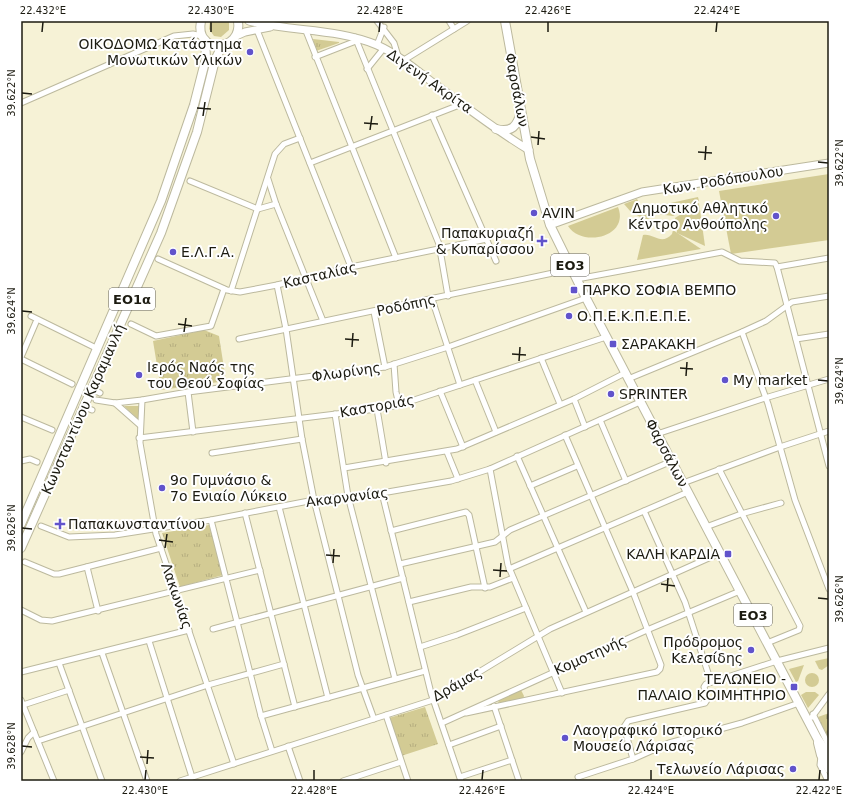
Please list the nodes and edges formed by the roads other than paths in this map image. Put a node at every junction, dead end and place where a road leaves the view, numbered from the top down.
1 (201, 21) edge
2 (238, 21) edge
3 (249, 21) edge
4 (378, 21) edge
5 (449, 21) edge
6 (467, 21) edge
7 (505, 21) edge
8 (274, 26) junction
9 (384, 27) junction
10 (454, 29) junction
11 (257, 30) junction
12 (306, 31) junction
13 (185, 35) junction
14 (236, 36) junction
15 (203, 38) junction
16 (355, 39) junction
17 (225, 44) junction
18 (380, 47) junction
19 (315, 56) junction
20 (401, 58) junction
21 (367, 69) junction
22 (21, 103) edge
23 (462, 104) junction
24 (522, 111) junction
25 (432, 115) junction
26 (496, 129) junction
27 (392, 130) junction
28 (300, 138) junction
29 (351, 147) junction
30 (529, 150) junction
31 (310, 163) junction
32 (829, 163) edge
33 (268, 179) junction
34 (190, 181) dead end
35 (276, 204) junction
36 (258, 210) junction
37 (550, 225) junction
38 (487, 239) junction
39 (440, 249) junction
40 (396, 258) junction
41 (829, 258) edge
42 (158, 259) dead end
43 (496, 261) dead end
44 (351, 267) junction
45 (777, 267) junction
46 (572, 269) junction
47 (306, 278) junction
48 (577, 279) junction
49 (276, 285) junction
50 (224, 289) junction
51 (231, 291) junction
52 (448, 296) junction
53 (829, 296) edge
54 (586, 298) junction
55 (432, 299) junction
56 (787, 305) junction
57 (374, 312) junction
58 (31, 316) dead end
59 (323, 321) junction
60 (36, 322) dead end
61 (131, 324) dead end
62 (286, 329) junction
63 (742, 332) junction
64 (829, 334) edge
65 (606, 337) junction
66 (239, 339) dead end
67 (796, 339) junction
68 (448, 347) junction
69 (98, 349) junction
70 (21, 358) edge
71 (541, 358) junction
72 (394, 364) junction
73 (385, 367) junction
74 (627, 376) junction
75 (294, 379) junction
76 (829, 379) edge
77 (475, 380) junction
78 (72, 384) dead end
79 (460, 385) junction
80 (807, 385) junction
81 (92, 389) junction
82 (440, 391) junction
83 (188, 392) junction
84 (100, 393) dead end
85 (765, 398) junction
86 (574, 399) junction
87 (96, 400) dead end
88 (142, 400) junction
89 (640, 402) junction
90 (115, 403) junction
91 (560, 404) junction
92 (399, 405) junction
93 (376, 409) junction
94 (335, 414) junction
95 (21, 416) edge
96 (299, 418) junction
97 (600, 420) junction
98 (140, 425) junction
99 (585, 427) junction
100 (52, 430) dead end
101 (829, 431) edge
102 (193, 432) junction
103 (496, 432) junction
104 (657, 434) junction
105 (820, 434) junction
106 (565, 435) junction
107 (139, 438) junction
108 (302, 439) junction
109 (463, 447) junction
110 (780, 447) junction
111 (447, 452) junction
112 (212, 453) dead end
113 (517, 456) junction
114 (21, 461) edge
115 (672, 461) junction
116 (37, 462) dead end
117 (386, 463) junction
118 (578, 466) junction
119 (829, 466) edge
120 (344, 468) junction
121 (490, 469) junction
122 (719, 469) junction
123 (458, 479) junction
124 (626, 481) junction
125 (683, 483) junction
126 (530, 486) junction
127 (688, 492) junction
128 (382, 493) junction
129 (348, 496) junction
130 (591, 496) junction
131 (314, 500) junction
132 (781, 503) dead end
133 (279, 507) junction
134 (644, 511) junction
135 (245, 513) junction
136 (741, 514) junction
137 (543, 517) junction
138 (211, 520) junction
139 (21, 524) edge
140 (41, 526) dead end
141 (706, 527) junction
142 (155, 528) junction
143 (605, 528) junction
144 (391, 531) junction
145 (503, 535) junction
146 (475, 547) junction
147 (21, 548) edge
148 (161, 548) junction
149 (557, 548) junction
150 (720, 553) junction
151 (25, 562) dead end
152 (400, 564) junction
153 (87, 567) junction
154 (509, 569) junction
155 (260, 570) junction
156 (673, 575) junction
157 (403, 578) junction
158 (513, 578) junction
159 (225, 579) junction
160 (372, 587) junction
161 (485, 588) junction
162 (829, 588) edge
163 (740, 591) junction
164 (177, 592) junction
165 (633, 592) junction
166 (338, 596) junction
167 (409, 602) junction
168 (304, 604) junction
169 (526, 608) junction
170 (21, 610) edge
171 (98, 611) junction
172 (586, 612) junction
173 (271, 613) junction
174 (688, 614) junction
175 (237, 622) junction
176 (213, 629) dead end
177 (189, 630) junction
178 (648, 630) junction
179 (537, 635) junction
180 (149, 641) junction
181 (767, 643) junction
182 (420, 647) junction
183 (829, 648) edge
184 (102, 653) junction
185 (777, 661) junction
186 (59, 663) junction
187 (284, 664) junction
188 (425, 671) junction
189 (21, 672) edge
190 (552, 672) junction
191 (250, 674) junction
192 (395, 679) junction
193 (711, 682) junction
194 (208, 685) junction
195 (362, 688) junction
196 (69, 690) junction
197 (562, 693) junction
198 (829, 694) edge
199 (167, 698) junction
200 (328, 698) junction
201 (433, 700) junction
202 (493, 701) junction
203 (22, 702) edge
204 (799, 703) junction
205 (295, 707) junction
206 (495, 707) junction
207 (123, 713) junction
208 (466, 713) junction
209 (813, 714) junction
210 (386, 715) junction
211 (261, 716) junction
212 (374, 719) junction
213 (442, 723) junction
214 (809, 723) junction
215 (82, 726) junction
216 (501, 726) junction
217 (34, 732) junction
218 (38, 741) junction
219 (449, 745) junction
220 (288, 746) junction
221 (272, 751) junction
222 (21, 752) edge
223 (827, 752) edge
224 (633, 759) junction
225 (512, 760) junction
226 (401, 762) junction
227 (234, 764) junction
228 (829, 770) edge
229 (192, 777) junction
230 (578, 777) dead end
231 (461, 779) edge
232 (54, 781) edge
233 (102, 781) edge
234 (147, 781) edge
235 (180, 781) edge
236 (300, 781) edge
237 (343, 781) edge
238 (408, 781) edge
239 (519, 781) edge
240 (828, 781) edge

1 - 13 street
1 - 15 main road, ΕΟ1α
2 - 14 main road
3 - 8 main road, Διγενή Ακρίτα
4 - 9 street
5 - 10 street
6 - 10 street
7 - 24 main road, Φαρσάλων / ΕΟ3
8 - 11 main road, Διγενή Ακρίτα
8 - 12 main road, Διγενή Ακρίτα
9 - 18 street
9 - 20 street
10 - 20 street
11 - 14 main road, Διγενή Ακρίτα
11 - 28 street
12 - 16 main road, Διγενή Ακρίτα
12 - 19 street
13 - 15 street
13 - 22 street
14 - 17 main road, ΕΟ1α
15 - 17 main road
15 - 69 main road, Κωνσταντίνου Καραμανλή / ΕΟ1α
16 - 18 main road, Διγενή Ακρίτα
16 - 19 street
16 - 21 street
17 - 81 main road, Κωνσταντίνου Καραμανλή / ΕΟ1α
18 - 20 main road, Διγενή Ακρίτα
18 - 21 street
19 - 29 street
20 - 23 main road, Διγενή Ακρίτα
21 - 27 street
23 - 25 street
23 - 26 main road, Διγενή Ακρίτα
24 - 26 main road
24 - 30 main road, Φαρσάλων / ΕΟ3
25 - 27 street
25 - 38 street
26 - 30 main road, Διγενή Ακρίτα
27 - 29 street
27 - 39 street
28 - 31 street
28 - 33 street
29 - 31 street
29 - 40 street
30 - 37 main road, Φαρσάλων / ΕΟ3
31 - 44 street
32 - 37 main road, Κων. Ροδόπουλου
33 - 35 street
33 - 36 street
34 - 36 street
35 - 36 street
35 - 47 street
36 - 51 street
37 - 46 main road, Φαρσάλων / ΕΟ3
38 - 39 street, Κασταλίας
38 - 43 street
39 - 40 street, Κασταλίας
39 - 52 street
40 - 44 street, Κασταλίας
41 - 45 street
42 - 50 street, Κασταλίας
44 - 47 street, Κασταλίας
45 - 48 street
45 - 56 street
46 - 48 main road, Φαρσάλων / ΕΟ3
46 - 52 street, Ροδόπης
47 - 49 street, Κασταλίας
47 - 59 street
48 - 54 main road, Φαρσάλων / ΕΟ3
49 - 51 street, Κασταλίας
49 - 62 street
50 - 51 street, Κασταλίας
50 - 61 street
52 - 55 street, Ροδόπης
53 - 56 street
54 - 65 main road, Φαρσάλων / ΕΟ3
54 - 68 street, Φλωρίνης
55 - 57 street, Ροδόπης
55 - 68 street
56 - 63 street
56 - 67 street
57 - 59 street, Ροδόπης
57 - 73 street
58 - 69 street
59 - 62 street, Ροδόπης
60 - 70 street
62 - 66 street, Ροδόπης
62 - 75 street
63 - 74 street
63 - 85 street
64 - 67 street
65 - 71 street, Καστοριάς
65 - 74 main road, Φαρσάλων / ΕΟ3
67 - 80 street
68 - 72 street, Φλωρίνης
68 - 79 street
69 - 139 main road, Κωνσταντίνου Καραμανλή / ΕΟ1α
70 - 78 street
71 - 77 street, Καστοριάς
71 - 91 street
72 - 73 street, Φλωρίνης
72 - 92 street
73 - 75 street, Φλωρίνης
74 - 86 street
74 - 89 main road, Φαρσάλων / ΕΟ3
75 - 83 street, Φλωρίνης
75 - 96 street
76 - 80 street
77 - 79 street, Καστοριάς
77 - 103 street
79 - 82 street, Καστοριάς
80 - 85 street
80 - 105 street
81 - 84 street
81 - 147 main road, Κωνσταντίνου Καραμανλή / ΕΟ1α
82 - 92 street, Καστοριάς
82 - 109 street
83 - 88 street, Φλωρίνης
83 - 102 street
85 - 104 street
85 - 110 street
86 - 91 street
86 - 99 street
87 - 90 street, Φλωρίνης
88 - 90 street, Φλωρίνης
88 - 98 street, Λακωνίας
89 - 97 street, Ακαρνανίας
89 - 104 main road, Φαρσάλων / ΕΟ3
90 - 98 street
91 - 103 street
92 - 93 street, Καστοριάς
93 - 94 street, Καστοριάς
93 - 117 street
94 - 96 street, Καστοριάς
94 - 120 street
95 - 100 street
96 - 102 street, Καστοριάς
96 - 108 street
97 - 99 street, Ακαρνανίας
97 - 124 street
98 - 107 street, Λακωνίας
99 - 106 street, Ακαρνανίας
101 - 105 street
102 - 107 street, Καστοριάς
103 - 109 street
104 - 115 main road, Φαρσάλων / ΕΟ3
105 - 110 street
105 - 119 street
106 - 113 street, Ακαρνανίας
106 - 118 street
107 - 142 street, Λακωνίας
108 - 112 street
108 - 131 street
109 - 111 street
110 - 122 street
110 - 162 street
111 - 117 street
111 - 123 street
113 - 121 street, Ακαρνανίας
113 - 126 street
114 - 116 street
115 - 124 street
115 - 125 main road, Φαρσάλων / ΕΟ3
117 - 120 street
118 - 126 street
118 - 130 street
120 - 129 street
121 - 123 street, Ακαρνανίας
121 - 145 street
122 - 125 street
122 - 136 street
123 - 128 street, Ακαρνανίας
124 - 130 street
125 - 127 main road, Φαρσάλων / ΕΟ3
126 - 137 street
127 - 134 street
127 - 141 main road, Φαρσάλων / ΕΟ3
128 - 129 street, Ακαρνανίας
128 - 144 street
129 - 131 street, Ακαρνανίας
129 - 160 street
130 - 137 street
130 - 143 street
131 - 133 street, Ακαρνανίας
131 - 166 street
132 - 136 street
133 - 135 street, Ακαρνανίας
133 - 168 street
134 - 143 street
134 - 156 street
135 - 138 street, Ακαρνανίας
135 - 155 street
136 - 141 street
136 - 181 street
137 - 145 street
137 - 149 street
138 - 142 street, Ακαρνανίας
138 - 159 street
140 - 142 street, Ακαρνανίας
141 - 150 main road, Φαρσάλων / ΕΟ3
142 - 148 street, Λακωνίας
143 - 149 street
143 - 165 street
144 - 146 street
144 - 152 street
145 - 146 street
145 - 154 street
146 - 152 street
146 - 161 street
148 - 153 street
148 - 164 street, Λακωνίας
149 - 154 street
149 - 172 street
150 - 156 street, Δράμας
150 - 163 main road, Φαρσάλων / ΕΟ3
151 - 153 street
152 - 157 street
153 - 171 street
154 - 158 street
155 - 159 street
155 - 173 street
156 - 165 street, Δράμας
156 - 174 street
157 - 160 street
157 - 167 street
158 - 161 street
158 - 169 street
159 - 164 street
159 - 175 street
160 - 166 street
160 - 192 street
161 - 167 street
163 - 174 street, Κομοτηνής
163 - 181 main road, Φαρσάλων / ΕΟ3
164 - 171 street
164 - 177 street, Λακωνίας
165 - 172 street, Δράμας
165 - 178 street
166 - 168 street
166 - 195 street
167 - 182 street
168 - 173 street
168 - 200 street
169 - 179 street
169 - 182 street
170 - 171 street
172 - 179 street, Δράμας
173 - 175 street
173 - 187 street
174 - 178 street, Κομοτηνής
174 - 193 street
175 - 176 street
175 - 191 street
177 - 180 street
177 - 194 street, Λακωνίας
178 - 190 street, Κομοτηνής
178 - 197 street
179 - 190 street
179 - 201 street, Δράμας
180 - 184 street
180 - 199 street
181 - 185 main road, Φαρσάλων / ΕΟ3
182 - 188 street
183 - 185 street
184 - 186 street
184 - 207 street
185 - 193 street
185 - 204 main road, Φαρσάλων / ΕΟ3
186 - 189 street
186 - 196 street
187 - 191 street
187 - 205 street
188 - 192 street
188 - 201 street
190 - 197 street
190 - 202 street, Κομοτηνής
191 - 194 street
191 - 211 street
192 - 195 street
193 - 224 street
194 - 199 street
194 - 227 street, Λακωνίας
195 - 200 street
195 - 212 street
196 - 203 street
196 - 215 street
197 - 206 street
198 - 209 street
199 - 207 street
199 - 229 street
200 - 205 street
201 - 210 street, Δράμας
201 - 213 street
202 - 206 street
202 - 208 street, Κομοτηνής
203 - 217 street
204 - 214 main road, Φαρσάλων / ΕΟ3
204 - 224 street
205 - 211 street
206 - 208 street
206 - 216 street
207 - 215 street
207 - 234 street
208 - 213 street, Κομοτηνής
209 - 214 street
209 - 223 street
210 - 212 street, Δράμας
210 - 226 street
211 - 221 street
212 - 220 street, Δράμας
213 - 219 street
214 - 223 main road, Φαρσάλων / ΕΟ3
215 - 218 street
215 - 233 street
216 - 219 street
216 - 225 street
217 - 218 street
217 - 222 street
218 - 232 street
219 - 231 street
220 - 221 street, Δράμας
220 - 236 street
221 - 227 street, Δράμας
223 - 228 main road, ΕΟ3
223 - 240 street
224 - 230 street
225 - 231 street
225 - 239 street
226 - 237 street
226 - 238 street
227 - 229 street, Δράμας
229 - 235 street, Δράμας

